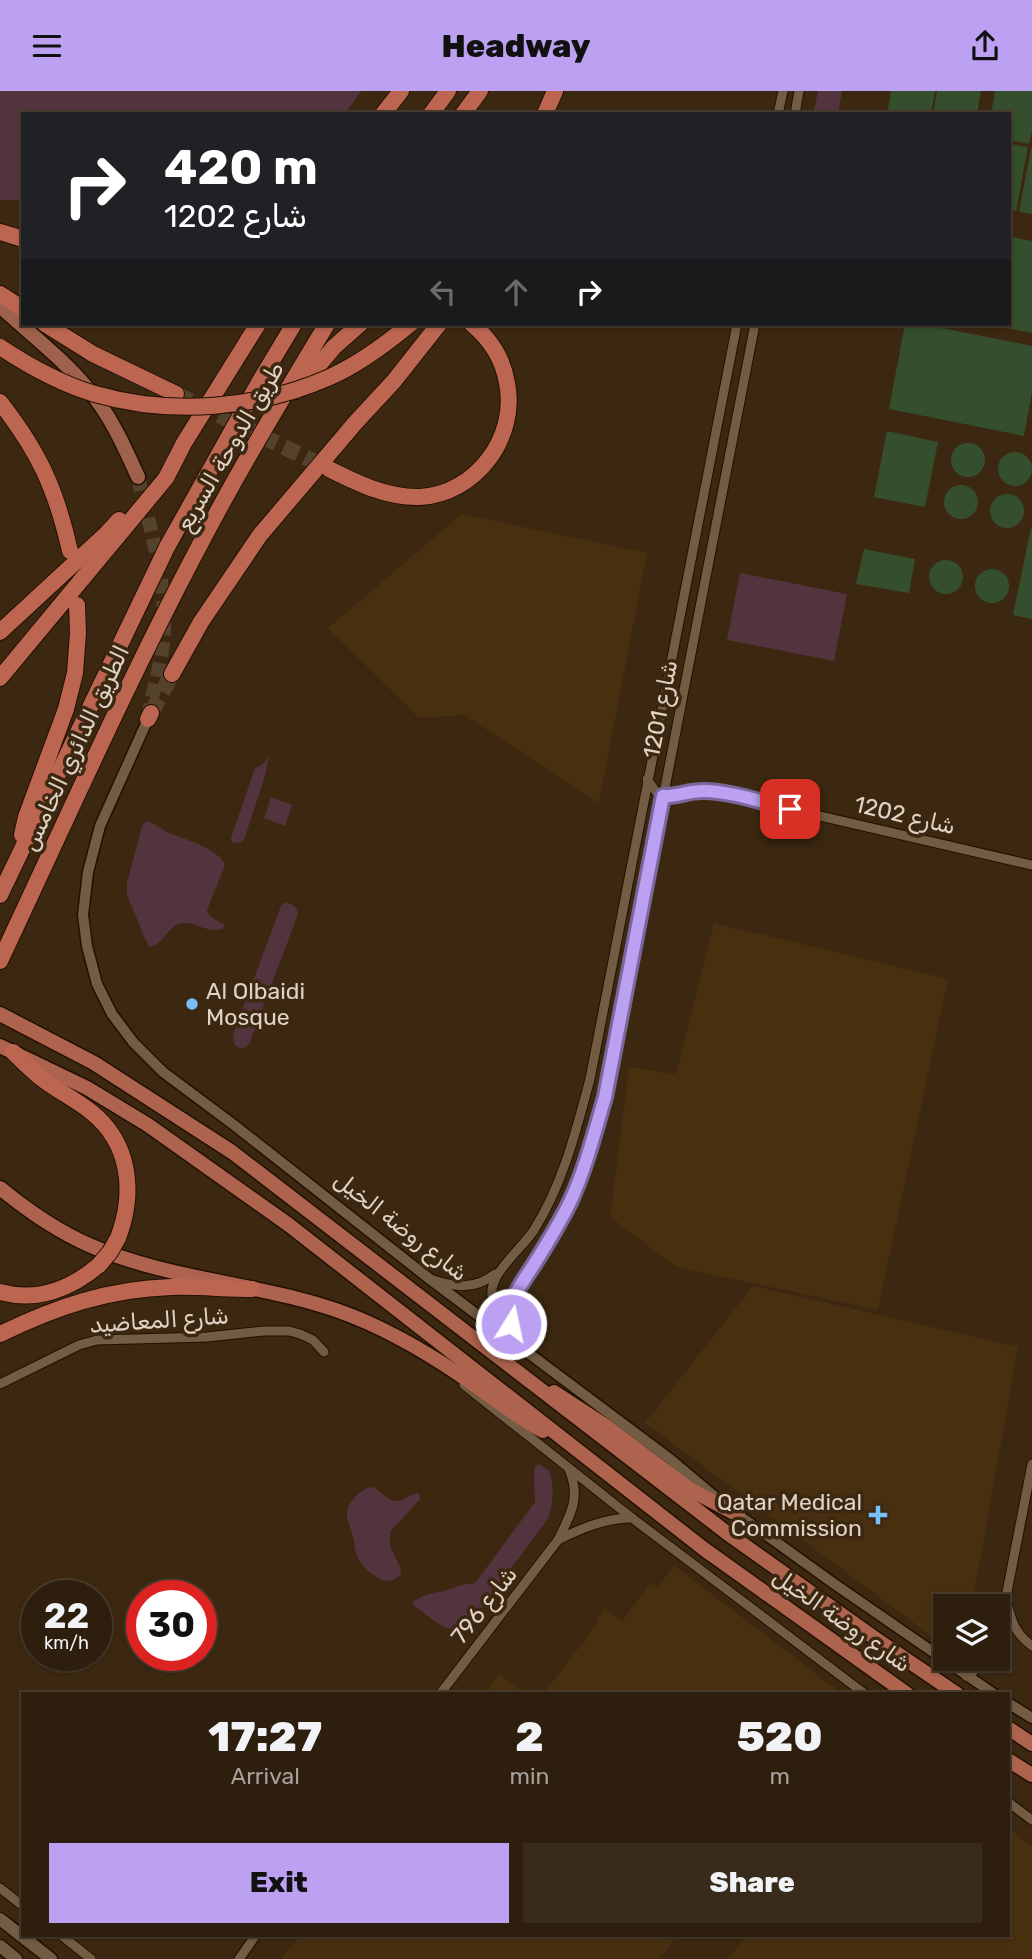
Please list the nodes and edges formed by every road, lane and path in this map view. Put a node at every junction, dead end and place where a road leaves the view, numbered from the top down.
1 (401, 91) edge
2 (412, 91) edge
3 (438, 91) edge
4 (448, 91) edge
5 (480, 91) edge
6 (555, 91) edge
7 (783, 91) edge
8 (799, 91) edge
9 (385, 112) edge
10 (397, 112) edge
11 (429, 112) edge
12 (431, 112) edge
13 (464, 112) edge
14 (546, 112) edge
15 (778, 112) edge
16 (795, 112) edge
17 (0, 232) edge
18 (21, 238) edge
19 (0, 294) edge
20 (0, 306) edge
21 (21, 308) edge
22 (21, 325) edge
23 (22, 326) edge
24 (48, 326) edge
25 (257, 326) edge
26 (293, 326) edge
27 (326, 326) edge
28 (358, 326) edge
29 (408, 326) edge
30 (437, 326) edge
31 (474, 326) edge
32 (737, 326) edge
33 (755, 326) edge
34 (0, 347) edge
35 (176, 394) tunnel mouth
36 (0, 402) edge
37 (265, 426) junction
38 (184, 443) junction
39 (329, 468) tunnel mouth
40 (138, 477) tunnel mouth
41 (700, 519) junction
42 (716, 522) junction
43 (167, 547) joint
44 (70, 551) dead end
45 (194, 555) joint
46 (77, 605) dead end
47 (0, 632) edge
48 (172, 674) tunnel mouth
49 (0, 678) edge
50 (149, 715) tunnel mouth
51 (666, 776) junction
52 (647, 779) junction
53 (687, 792) junction
54 (663, 796) junction
55 (17, 860) junction
56 (1032, 865) edge
57 (0, 895) edge
58 (0, 961) edge
59 (0, 1014) edge
60 (4, 1048) edge
61 (0, 1188) edge
62 (502, 1269) junction
63 (432, 1279) junction
64 (251, 1289) junction
65 (0, 1292) edge
66 (516, 1292) junction
67 (0, 1334) edge
68 (521, 1346) junction
69 (324, 1352) dead end
70 (443, 1365) junction
71 (521, 1376) junction
72 (0, 1384) edge
73 (564, 1439) junction
74 (1032, 1464) edge
75 (568, 1467) junction
76 (737, 1515) junction
77 (632, 1518) junction
78 (558, 1540) junction
79 (1007, 1594) edge
80 (1010, 1612) edge
81 (1032, 1646) edge
82 (974, 1671) edge
83 (966, 1676) junction
84 (442, 1692) edge
85 (862, 1692) edge
86 (904, 1692) edge
87 (954, 1692) edge
88 (991, 1692) edge
89 (1010, 1704) edge
90 (1032, 1718) edge
91 (1010, 1729) edge
92 (1032, 1744) edge
93 (1010, 1761) edge
94 (1032, 1775) edge
95 (1010, 1802) edge
96 (1032, 1819) edge
97 (0, 1888) edge
98 (21, 1904) edge
99 (0, 1919) edge
100 (21, 1935) edge
101 (23, 1937) edge
102 (64, 1937) edge
103 (255, 1937) edge
104 (0, 1946) edge
105 (16, 1959) edge
106 (51, 1959) edge
107 (91, 1959) edge
108 (239, 1959) edge

1 - 9 highway
2 - 10 highway
3 - 11 highway
4 - 12 highway
5 - 13 highway
6 - 14 highway
7 - 15 street
8 - 16 street
17 - 18 highway
19 - 21 highway
20 - 22 main road
23 - 40 main road
24 - 35 highway
25 - 38 highway
26 - 43 highway, طريق الدوحة السريع
27 - 37 highway, طريق الدوحة السريع
28 - 37 highway
29 - 34 highway, bridge
30 - 48 highway
31 - 39 highway
32 - 41 street, شارع 1201
33 - 42 street, شارع 1201
36 - 44 highway
37 - 45 highway, طريق الدوحة السريع
38 - 47 highway
38 - 49 highway
41 - 42 street
41 - 52 street, شارع 1201
42 - 51 street, شارع 1201
43 - 55 highway, الطريق الدائري الخامس
45 - 58 highway, الطريق الدائري الخامس
46 - 55 highway
50 - 63 street, شارع روضة الخيل
51 - 53 street
51 - 54 street, شارع 1201
52 - 54 street
52 - 62 street, شارع 1201
53 - 54 street, شارع 1202
53 - 56 street, شارع 1202
54 - 66 street, شارع 1201
55 - 57 highway, الطريق الدائري الخامس
59 - 71 highway, شارع روضة الخيل
60 - 65 highway, bridge
60 - 73 highway, شارع روضة الخيل
61 - 64 highway
62 - 63 street, شارع 1201
62 - 66 street, شارع 1201
63 - 68 street, شارع روضة الخيل
64 - 67 highway
64 - 70 highway
66 - 68 street, شارع 1201
68 - 76 street, شارع روضة الخيل
69 - 72 street, شارع المعاضيد
70 - 73 highway
70 - 75 street, شارع روضة الخيل
71 - 76 highway
71 - 87 highway, شارع روضة الخيل
73 - 86 highway, شارع روضة الخيل
74 - 79 street
75 - 77 street, شارع روضة الخيل
75 - 78 street, شارع 796
76 - 83 street, شارع روضة الخيل
77 - 78 street, شارع 796
77 - 85 street, شارع روضة الخيل
78 - 84 street, شارع 796
80 - 81 street
82 - 83 street
83 - 88 street, شارع روضة الخيل
89 - 90 street
91 - 92 highway
93 - 94 highway
95 - 96 street
97 - 98 street
99 - 100 main road
101 - 106 main road
102 - 107 street
103 - 108 street
104 - 105 main road

